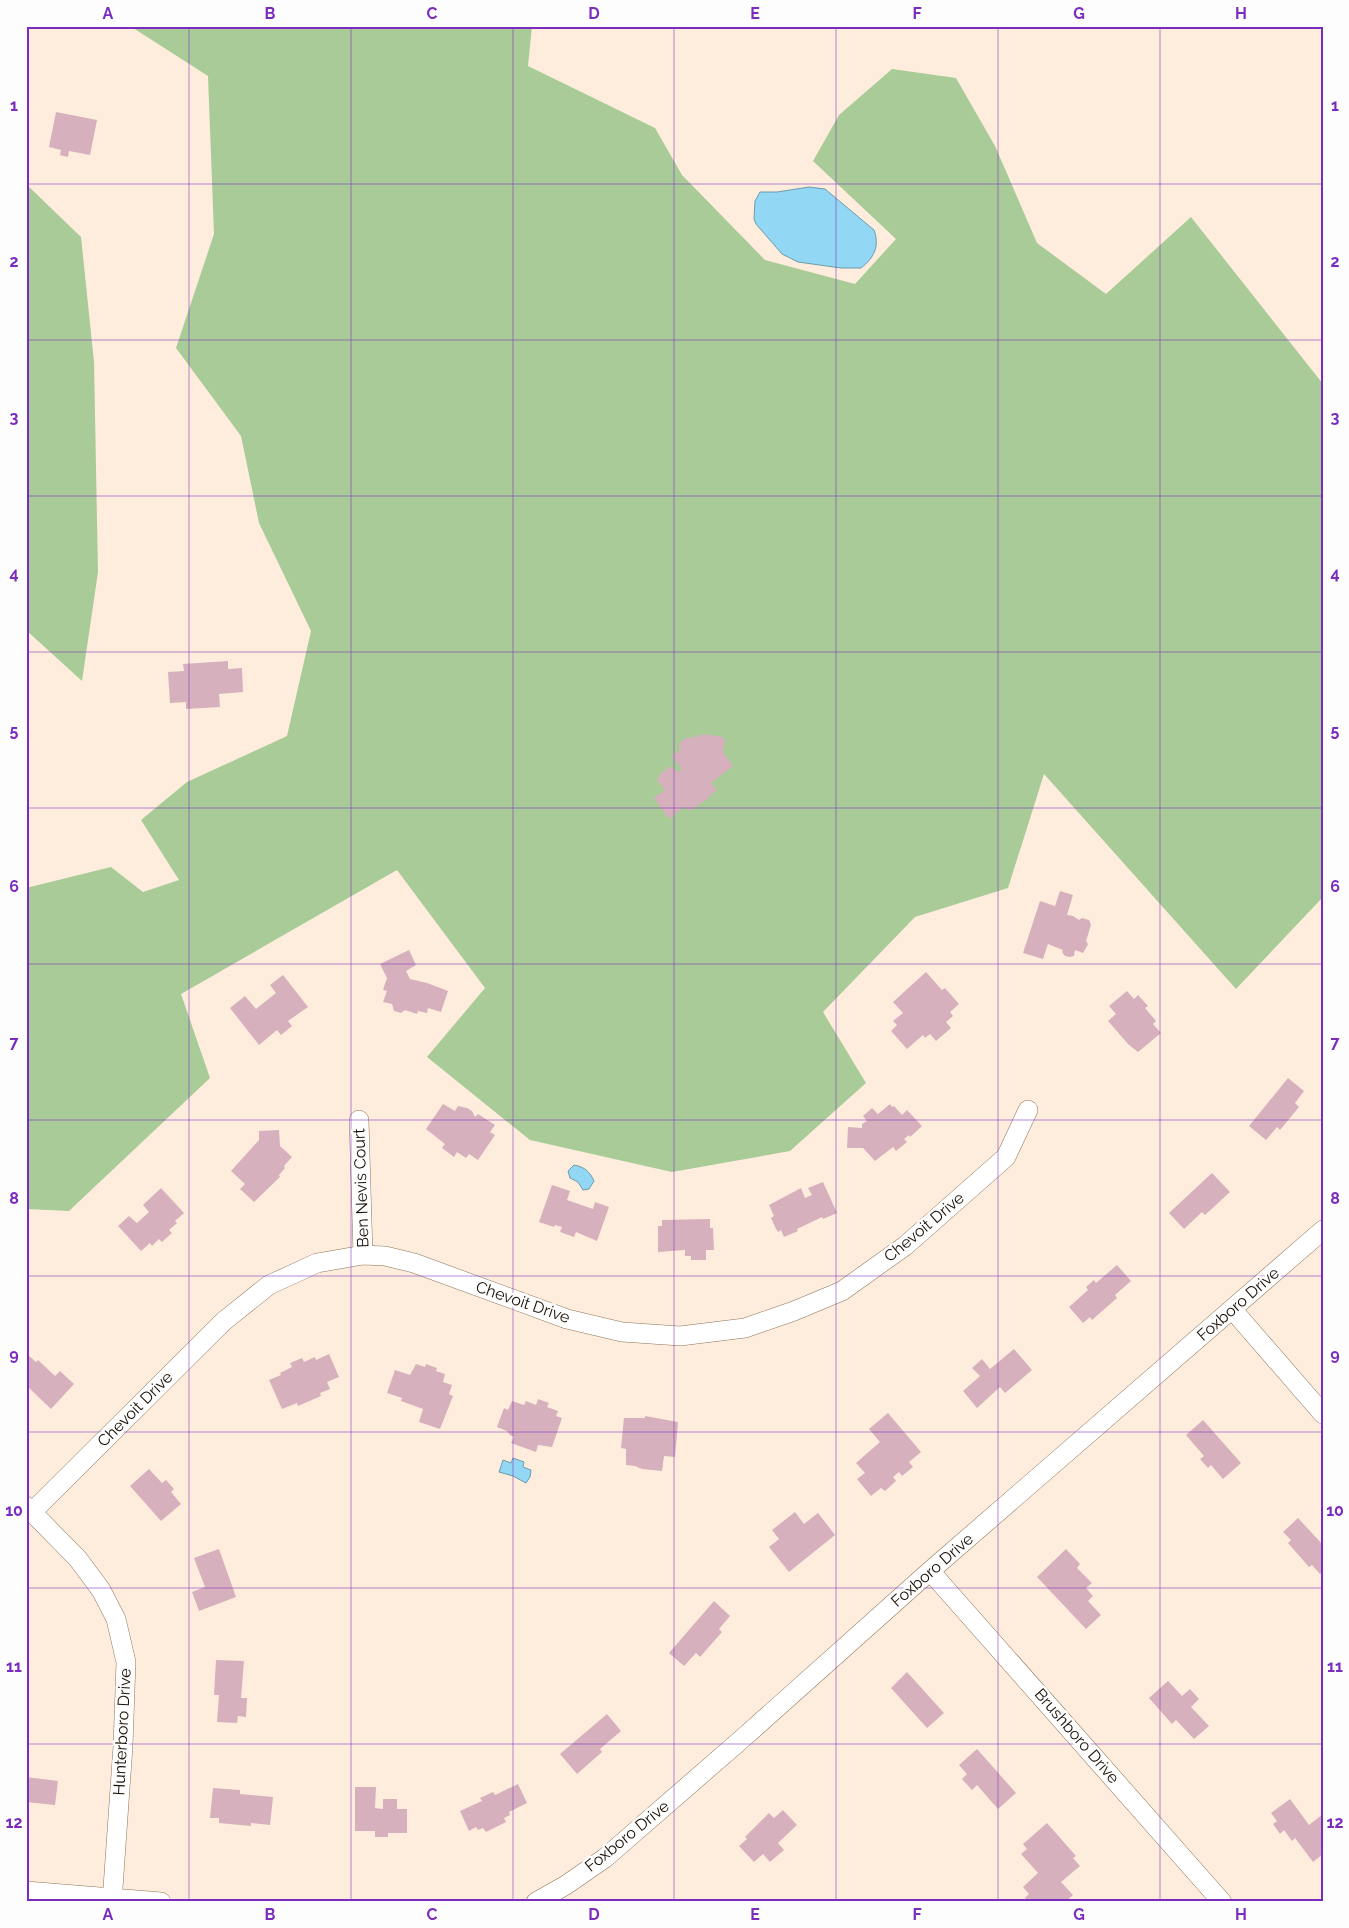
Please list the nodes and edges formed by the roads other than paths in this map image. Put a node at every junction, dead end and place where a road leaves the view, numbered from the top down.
1 (1028, 1110) dead end
2 (359, 1120) dead end
3 (1323, 1230) edge
4 (363, 1256) junction
5 (1232, 1309) junction
6 (1323, 1414) edge
7 (29, 1509) edge
8 (930, 1571) junction
9 (26, 1890) edge
10 (112, 1900) edge
11 (161, 1902) edge
12 (536, 1902) edge
13 (1222, 1902) edge

1 - 4 street, Chevoit Drive
2 - 4 street, Ben Nevis Court
3 - 5 street, Foxboro Drive
4 - 7 street, Chevoit Drive
5 - 6 street
5 - 8 street, Foxboro Drive
7 - 10 street, Hunterboro Drive
8 - 12 street, Foxboro Drive
8 - 13 street, Brushboro Drive
9 - 10 street
10 - 11 street

